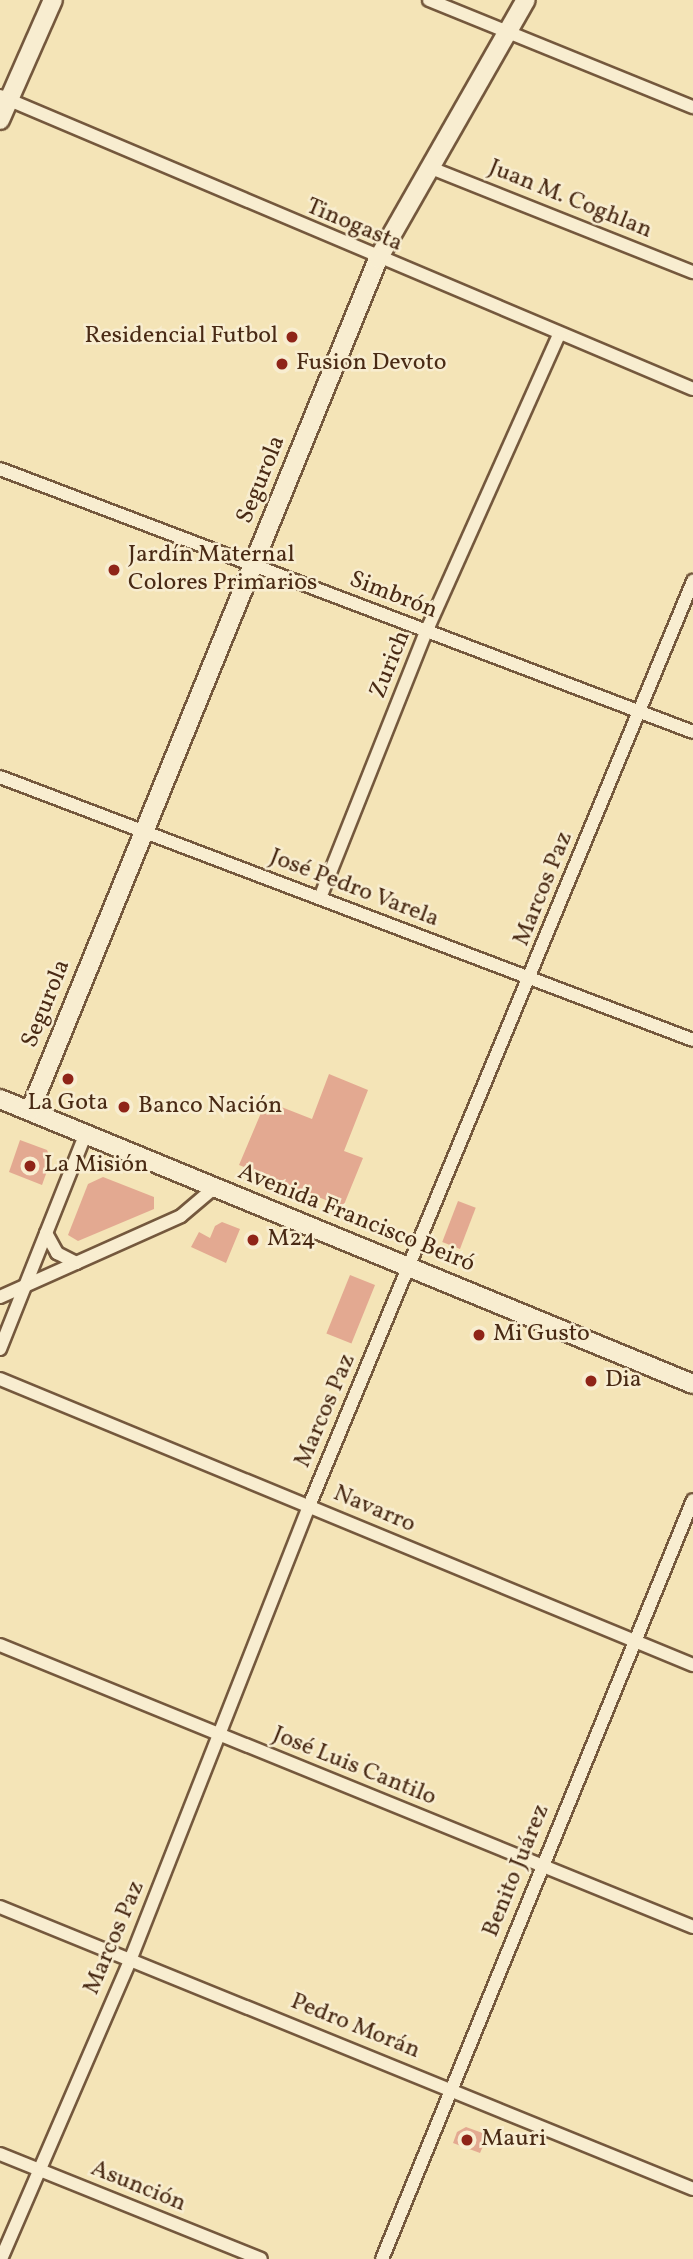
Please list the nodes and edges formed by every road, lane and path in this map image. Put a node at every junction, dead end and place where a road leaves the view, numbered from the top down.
1 (53, 0) edge
2 (429, 0) edge
3 (526, 0) edge
4 (507, 32) junction
5 (4, 98) edge
6 (693, 107) edge
7 (0, 120) edge
8 (431, 168) junction
9 (378, 259) junction
10 (693, 272) edge
11 (559, 335) junction
12 (693, 389) edge
13 (0, 469) edge
14 (253, 565) junction
15 (693, 581) edge
16 (426, 632) junction
17 (638, 710) junction
18 (693, 732) edge
19 (0, 778) edge
20 (144, 833) junction
21 (320, 898) junction
22 (531, 979) junction
23 (693, 1040) edge
24 (0, 1099) edge
25 (30, 1111) junction
26 (85, 1135) junction
27 (214, 1188) junction
28 (46, 1233) junction
29 (77, 1263) junction
30 (409, 1267) junction
31 (24, 1287) junction
32 (0, 1297) edge
33 (0, 1349) edge
34 (0, 1379) edge
35 (693, 1384) edge
36 (693, 1500) edge
37 (309, 1506) junction
38 (635, 1642) junction
39 (0, 1645) edge
40 (693, 1665) edge
41 (220, 1736) junction
42 (541, 1864) junction
43 (0, 1907) edge
44 (693, 1927) edge
45 (131, 1958) junction
46 (453, 2090) junction
47 (0, 2154) edge
48 (38, 2169) junction
49 (693, 2189) edge
50 (1, 2259) edge
51 (261, 2259) edge
52 (382, 2259) edge

1 - 5 street
2 - 4 street
3 - 4 street, Segurola
4 - 6 street
4 - 8 street, Segurola
5 - 7 street
5 - 9 street, Tinogasta
8 - 9 street, Segurola
8 - 10 street, Juan M. Coghlan
9 - 11 street, Tinogasta
9 - 14 street, Segurola
11 - 12 street, Tinogasta
11 - 16 street, Zurich
13 - 14 street, Simbrón
14 - 16 street, Simbrón
14 - 20 street, Segurola
15 - 17 street, Marcos Paz
16 - 17 street, Simbrón
16 - 21 street, Zurich
17 - 18 street, Simbrón
17 - 22 street, Marcos Paz
19 - 20 street, José Pedro Varela
20 - 21 street, José Pedro Varela
20 - 25 street, Segurola
21 - 22 street, José Pedro Varela
22 - 23 street, José Pedro Varela
22 - 30 street, Marcos Paz
24 - 25 street, Avenida Francisco Beiró
25 - 26 street, Avenida Francisco Beiró
26 - 27 street, Avenida Francisco Beiró
26 - 28 street
27 - 29 street
27 - 30 street, Avenida Francisco Beiró
28 - 29 street
28 - 31 street
29 - 31 street
30 - 35 street, Avenida Francisco Beiró
30 - 37 street, Marcos Paz
31 - 32 street
31 - 33 street
34 - 37 street, Navarro
36 - 38 street, Benito Juárez
37 - 38 street, Navarro
37 - 41 street, Marcos Paz
38 - 40 street, Navarro
38 - 42 street, Benito Juárez
39 - 41 street, José Luis Cantilo
41 - 42 street, José Luis Cantilo
41 - 45 street, Marcos Paz
42 - 44 street, José Luis Cantilo
42 - 46 street, Benito Juárez
43 - 45 street, Pedro Morán
45 - 46 street, Pedro Morán
45 - 48 street, Marcos Paz
46 - 49 street, Pedro Morán
46 - 52 street, Benito Juárez
47 - 48 street, Asunción
48 - 50 street, Marcos Paz
48 - 51 street, Asunción

